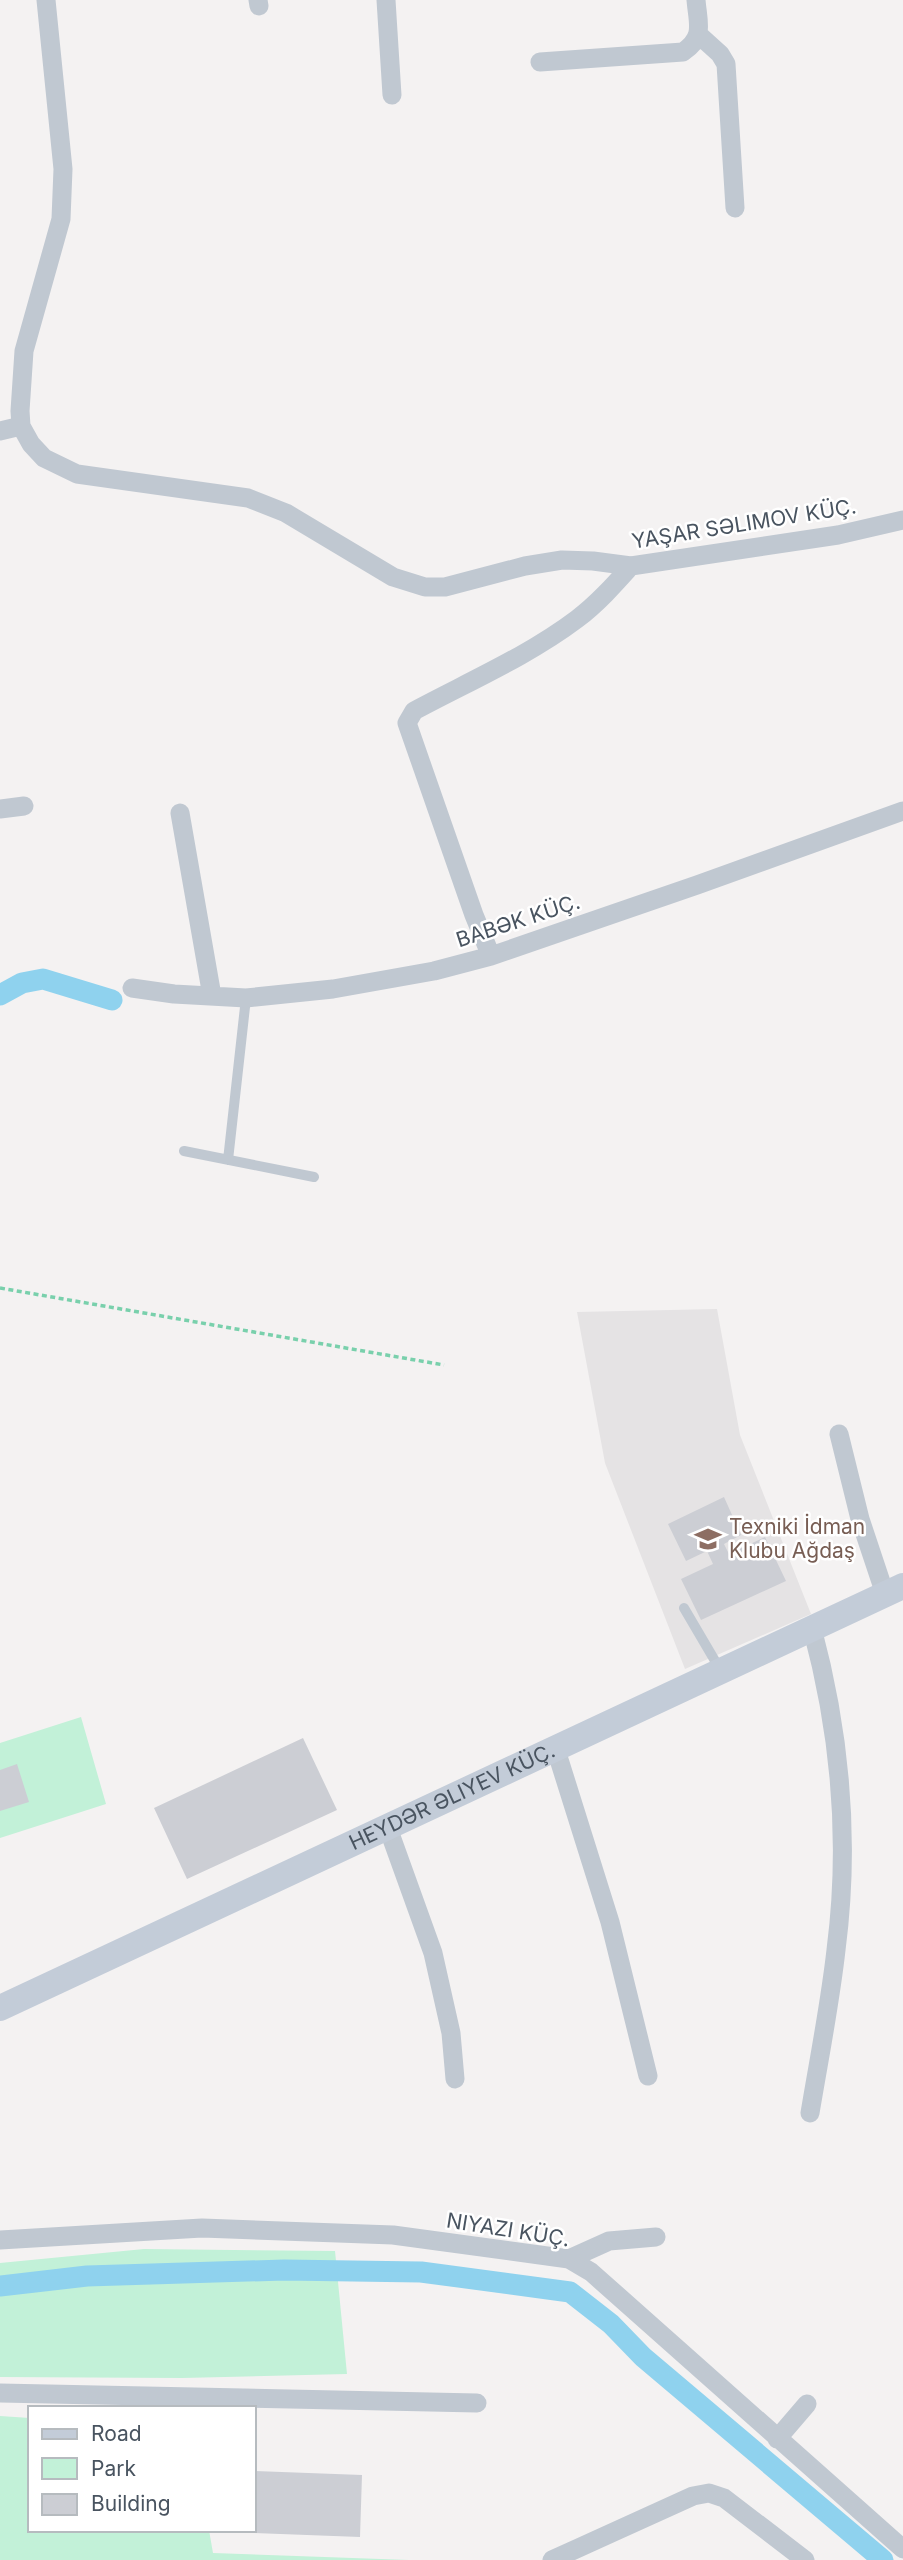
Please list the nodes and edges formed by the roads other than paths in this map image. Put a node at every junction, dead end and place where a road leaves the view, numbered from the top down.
1 (47, 0) edge
2 (386, 0) edge
3 (696, 0) edge
4 (699, 34) junction
5 (540, 62) dead end
6 (392, 95) dead end
7 (734, 208) dead end
8 (21, 426) junction
9 (0, 431) edge
10 (903, 520) edge
11 (631, 566) junction
12 (24, 806) dead end
13 (0, 809) edge
14 (903, 811) edge
15 (180, 813) dead end
16 (491, 956) junction
17 (132, 988) dead end
18 (212, 996) junction
19 (246, 998) junction
20 (184, 1151) dead end
21 (228, 1160) junction
22 (314, 1177) dead end
23 (839, 1434) dead end
24 (894, 1590) edge
25 (684, 1608) dead end
26 (812, 1628) junction
27 (721, 1671) junction
28 (556, 1750) junction
29 (388, 1828) junction
30 (0, 2008) edge
31 (648, 2076) dead end
32 (455, 2078) dead end
33 (810, 2113) dead end
34 (656, 2237) dead end
35 (0, 2240) edge
36 (569, 2259) junction
37 (0, 2393) edge
38 (477, 2403) dead end
39 (807, 2404) dead end
40 (777, 2439) junction
41 (903, 2549) edge
42 (552, 2560) edge
43 (805, 2560) edge

1 - 8 street
2 - 6 street
3 - 4 street
4 - 5 street
4 - 7 street
8 - 9 street
8 - 11 street, YAŞAR SƏLIMOV KÜÇ.
10 - 11 street, YAŞAR SƏLIMOV KÜÇ.
11 - 16 street
12 - 13 street
14 - 16 street, BABƏK KÜÇ.
15 - 18 street
16 - 19 street, BABƏK KÜÇ.
17 - 18 street, BABƏK KÜÇ.
18 - 19 street, BABƏK KÜÇ.
19 - 21 lane
20 - 21 lane
21 - 22 lane
23 - 24 street
24 - 26 main road, HEYDƏR ƏLIYEV KÜÇ.
25 - 27 lane
26 - 27 main road, HEYDƏR ƏLIYEV KÜÇ.
26 - 33 street
27 - 28 main road, HEYDƏR ƏLIYEV KÜÇ.
28 - 29 main road, HEYDƏR ƏLIYEV KÜÇ.
28 - 31 street
29 - 30 main road, HEYDƏR ƏLIYEV KÜÇ.
29 - 32 street
34 - 36 street
35 - 36 street, NIYAZI KÜÇ.
36 - 40 street, NIYAZI KÜÇ.
37 - 38 street
39 - 40 street
40 - 41 street, NIYAZI KÜÇ.
42 - 43 street

